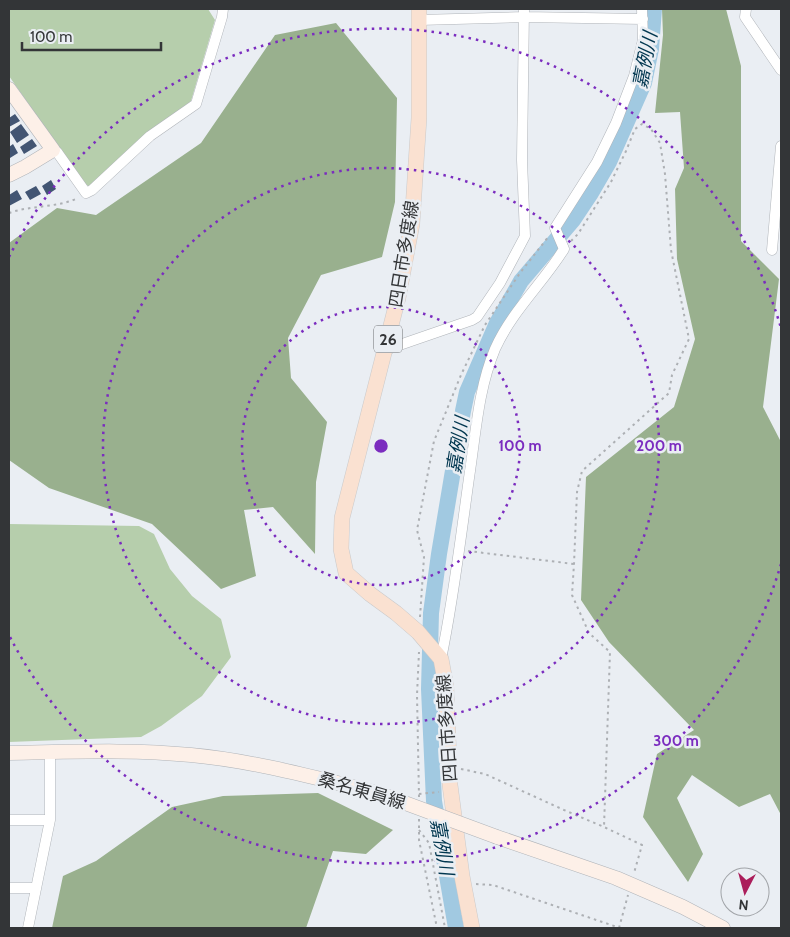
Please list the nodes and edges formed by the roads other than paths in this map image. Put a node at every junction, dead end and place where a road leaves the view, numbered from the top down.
1 (223, 9) edge
2 (746, 9) edge
3 (524, 13) edge
4 (419, 14) edge
5 (642, 14) edge
6 (781, 70) edge
7 (11, 97) edge
8 (781, 146) edge
9 (53, 150) junction
10 (9, 175) edge
11 (772, 250) dead end
12 (386, 350) junction
13 (441, 659) junction
14 (50, 752) junction
15 (9, 753) edge
16 (9, 820) edge
17 (50, 820) junction
18 (9, 888) edge
19 (36, 888) junction
20 (28, 928) edge
21 (472, 928) edge
22 (723, 928) edge

1 - 9 street
2 - 6 street
3 - 4 street
3 - 5 street
3 - 12 street
4 - 12 main road, 四日市多度線 / 26
5 - 13 street
7 - 9 main road
8 - 11 street
9 - 10 main road
12 - 13 main road, 四日市多度線 / 26
13 - 21 main road, 四日市多度線 / 26
14 - 15 main road, 桑名東員線
14 - 17 street
14 - 22 main road, 桑名東員線, bridge
16 - 17 street
17 - 19 street
18 - 19 street
19 - 20 street

